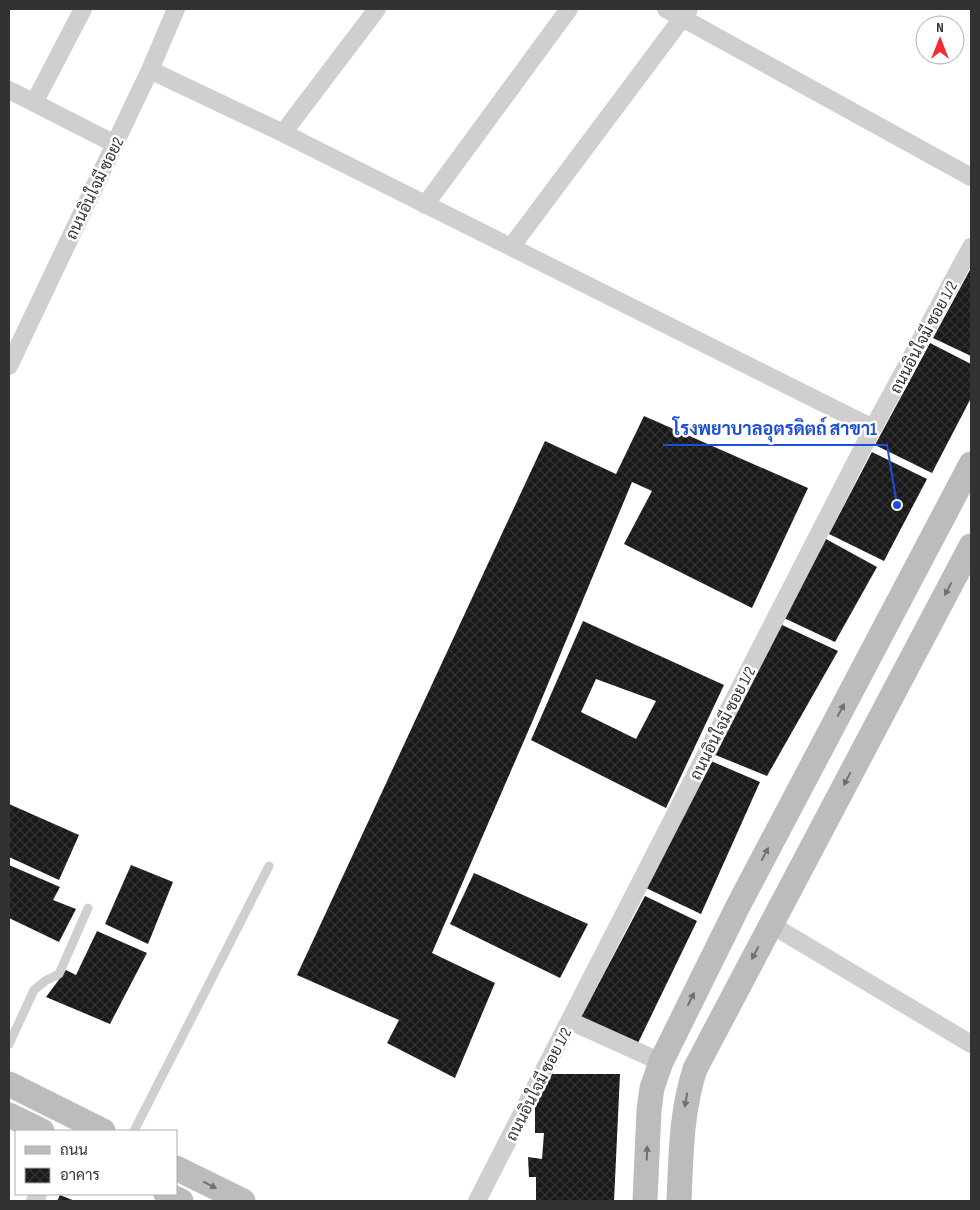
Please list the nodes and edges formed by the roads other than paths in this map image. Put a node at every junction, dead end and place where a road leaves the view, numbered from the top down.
1 (83, 9) edge
2 (176, 9) edge
3 (377, 9) edge
4 (569, 9) edge
5 (666, 9) edge
6 (686, 13) edge
7 (150, 70) junction
8 (9, 90) edge
9 (34, 103) junction
10 (283, 134) junction
11 (115, 144) junction
12 (971, 177) edge
13 (425, 205) junction
14 (511, 247) junction
15 (971, 247) edge
16 (9, 366) edge
17 (873, 428) junction
18 (971, 464) edge
19 (971, 546) edge
20 (269, 866) dead end
21 (88, 908) dead end
22 (770, 924) junction
23 (570, 1021) junction
24 (9, 1044) edge
25 (971, 1044) edge
26 (661, 1062) junction
27 (9, 1084) edge
28 (9, 1114) edge
29 (69, 1124) edge
30 (40, 1130) edge
31 (98, 1130) edge
32 (135, 1130) edge
33 (178, 1169) edge
34 (168, 1195) edge
35 (181, 1201) edge
36 (243, 1201) edge
37 (477, 1201) edge
38 (646, 1201) edge
39 (679, 1201) edge

1 - 9 street
2 - 7 street, ถนนอินใจมี ซอย2
3 - 10 street
4 - 13 street
5 - 6 street
6 - 12 street
6 - 14 street
7 - 10 street
7 - 11 street, ถนนอินใจมี ซอย2
8 - 9 street
9 - 11 street
10 - 13 street
11 - 16 street, ถนนอินใจมี ซอย2
13 - 14 street
14 - 17 street
15 - 17 street, ถนนอินใจมี ซอย 1/2
17 - 23 street, ถนนอินใจมี ซอย 1/2
26 -> 18 main road
19 -> 22 main road
20 - 32 lane
21 - 24 lane
22 - 25 street
22 -> 39 main road
23 - 26 street
23 - 37 street, ถนนอินใจมี ซอย 1/2
38 -> 26 main road
27 - 29 main road
28 - 30 main road
29 - 31 main road
33 -> 36 main road
34 - 35 main road

